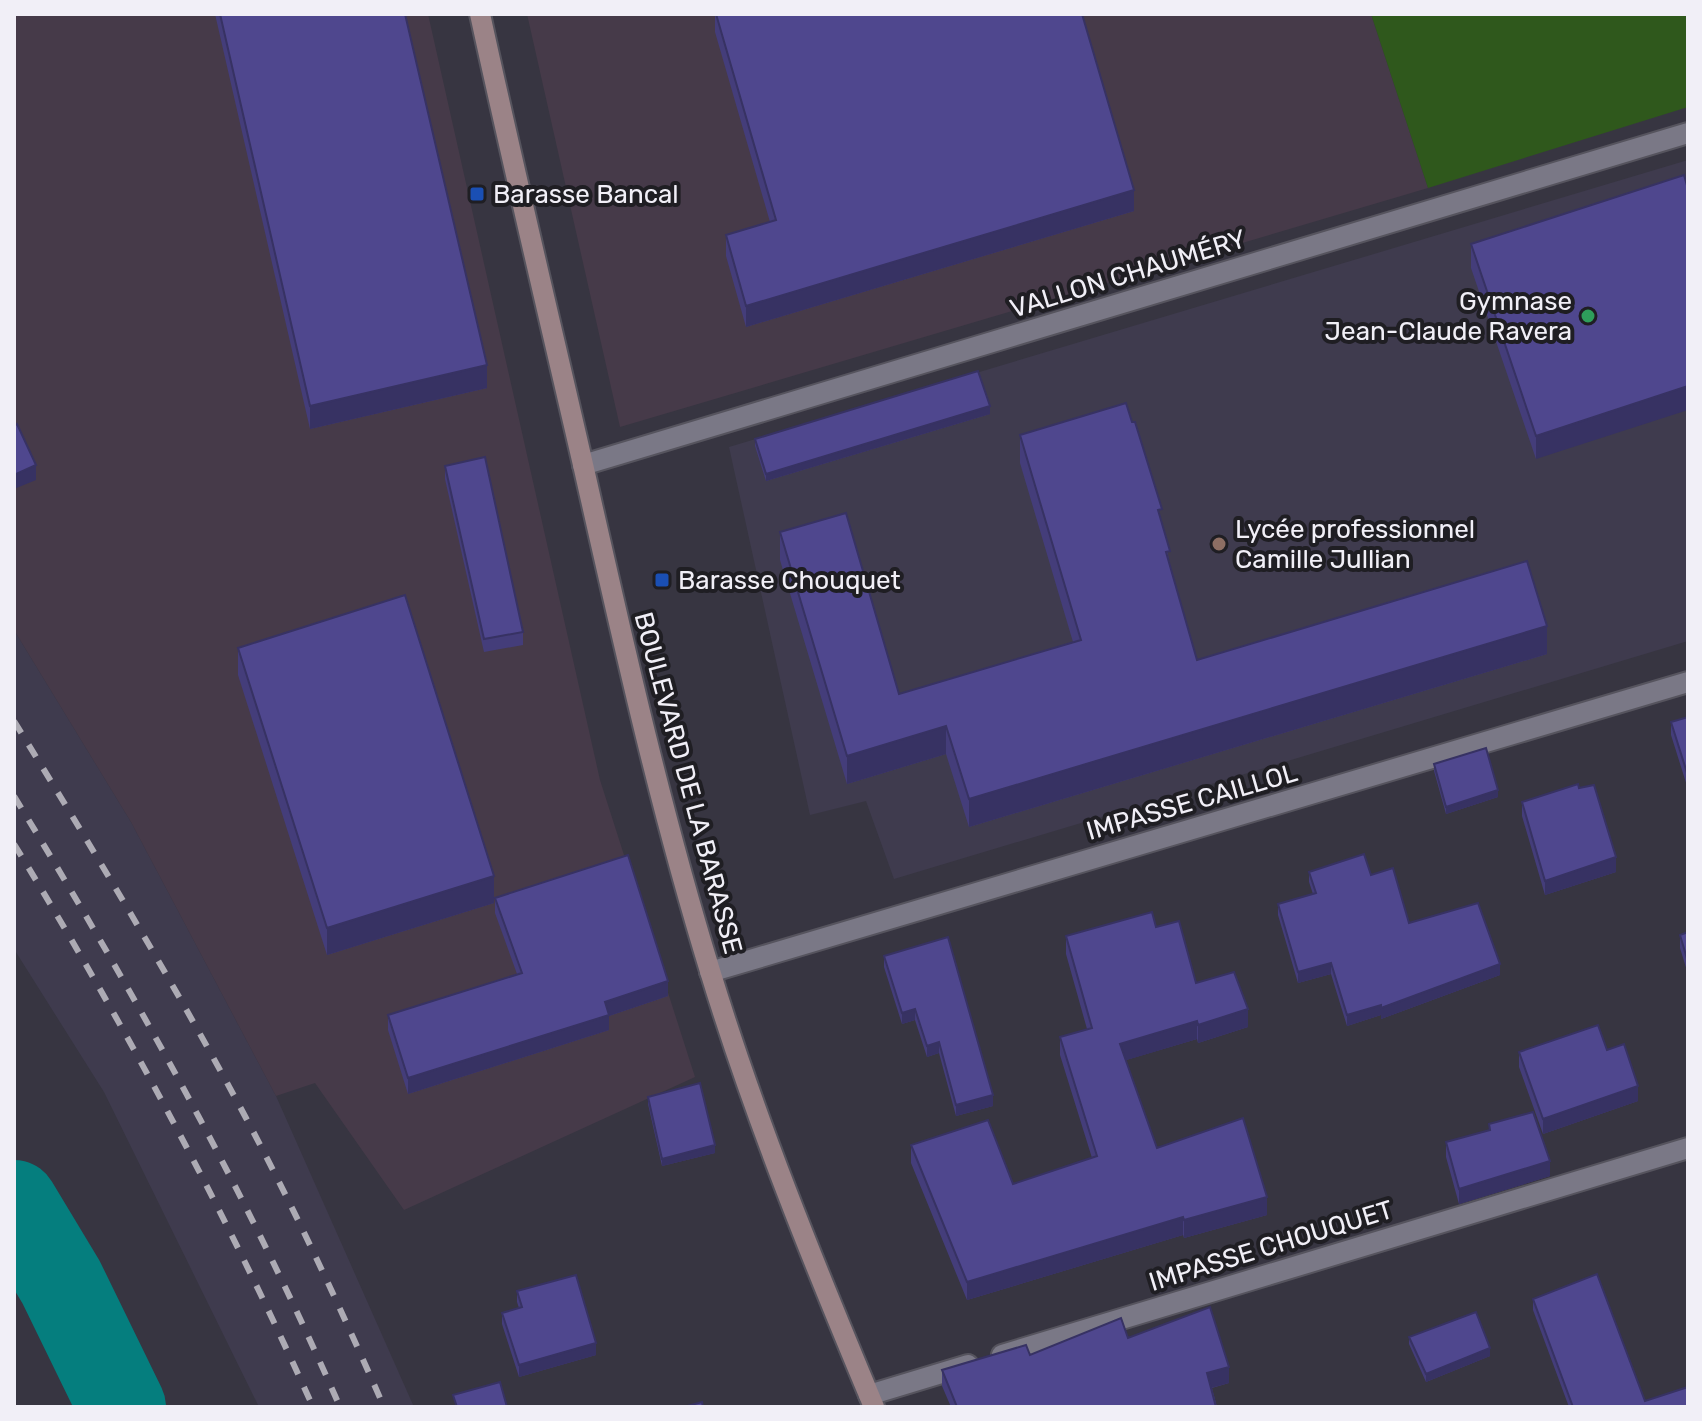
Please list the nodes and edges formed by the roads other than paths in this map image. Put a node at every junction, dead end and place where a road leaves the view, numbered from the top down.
1 (480, 14) edge
2 (1688, 133) edge
3 (583, 465) junction
4 (1688, 682) edge
5 (710, 972) junction
6 (1688, 1148) edge
7 (872, 1401) edge

1 - 3 street, BOULEVARD DE LA BARASSE
2 - 3 street, VALLON CHAUMÉRY
3 - 5 street, BOULEVARD DE LA BARASSE
4 - 5 street, IMPASSE CAILLOL
5 - 7 street, BOULEVARD DE LA BARASSE
6 - 7 street, IMPASSE CHOUQUET

